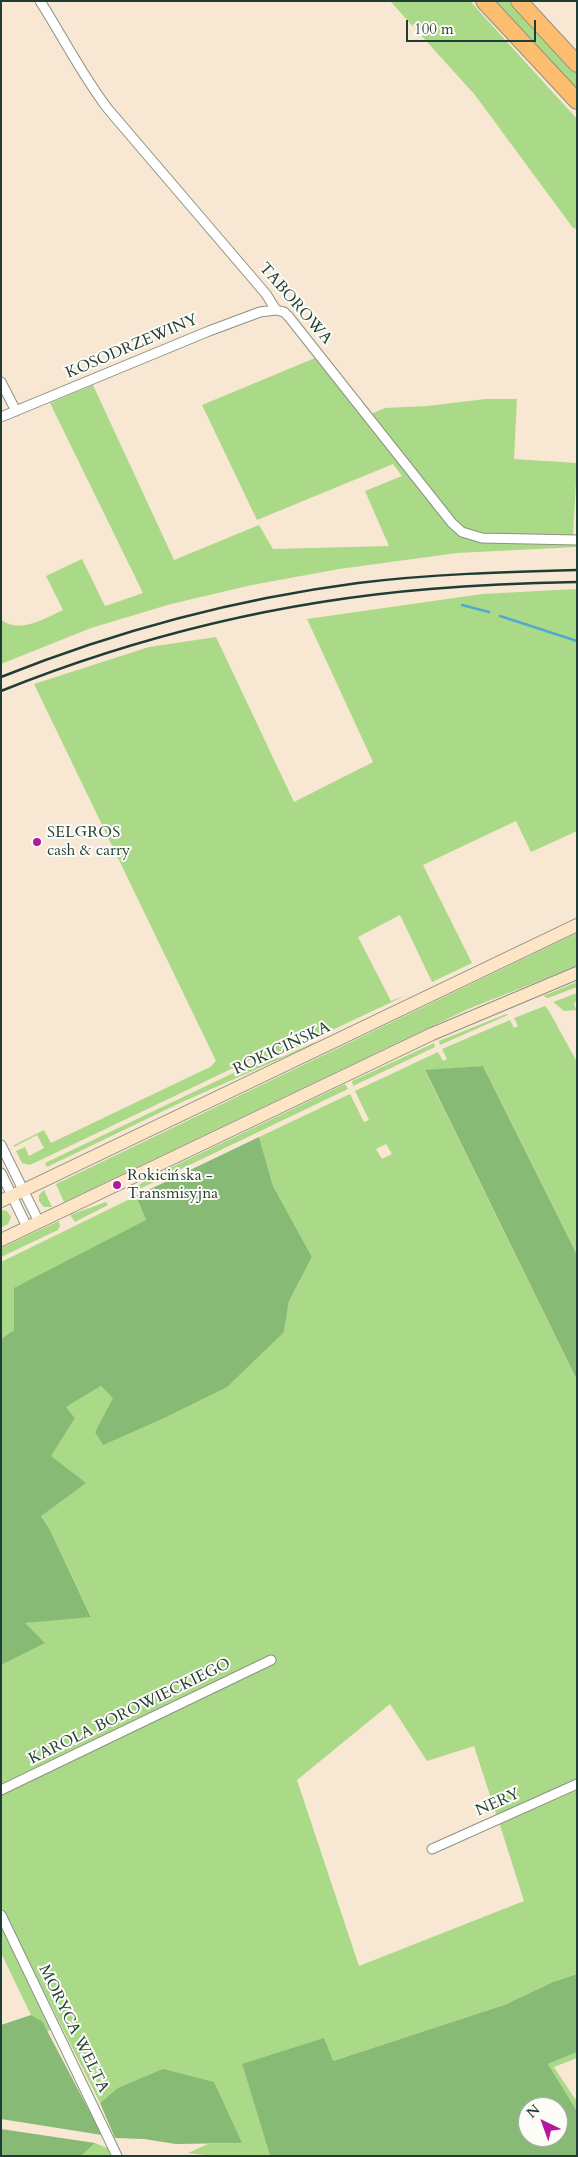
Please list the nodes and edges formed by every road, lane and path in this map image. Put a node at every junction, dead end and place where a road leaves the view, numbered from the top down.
1 (40, 1) edge
2 (484, 1) edge
3 (519, 1) edge
4 (577, 64) edge
5 (577, 101) edge
6 (276, 310) junction
7 (1, 382) edge
8 (16, 411) junction
9 (1, 417) edge
10 (577, 540) edge
11 (577, 925) edge
12 (577, 973) edge
13 (1, 1146) edge
14 (1, 1173) edge
15 (12, 1196) edge
16 (33, 1225) junction
17 (1, 1240) edge
18 (271, 1660) dead end
19 (577, 1784) edge
20 (1, 1790) edge
21 (432, 1848) dead end
22 (1, 1915) edge
23 (117, 2156) edge

1 - 6 street, TABOROWA
2 - 5 highway
3 - 4 highway
6 - 8 street, KOSODRZEWINY
6 - 10 street, TABOROWA
7 - 8 street
8 - 9 street, KOSODRZEWINY
11 - 15 main road, ROKICIŃSKA
12 - 16 main road
13 - 15 street
14 - 15 street
15 - 16 street
16 - 17 main road
18 - 20 street, KAROLA BOROWIECKIEGO
19 - 21 street, NERY
22 - 23 street, MORYCA WELTA

